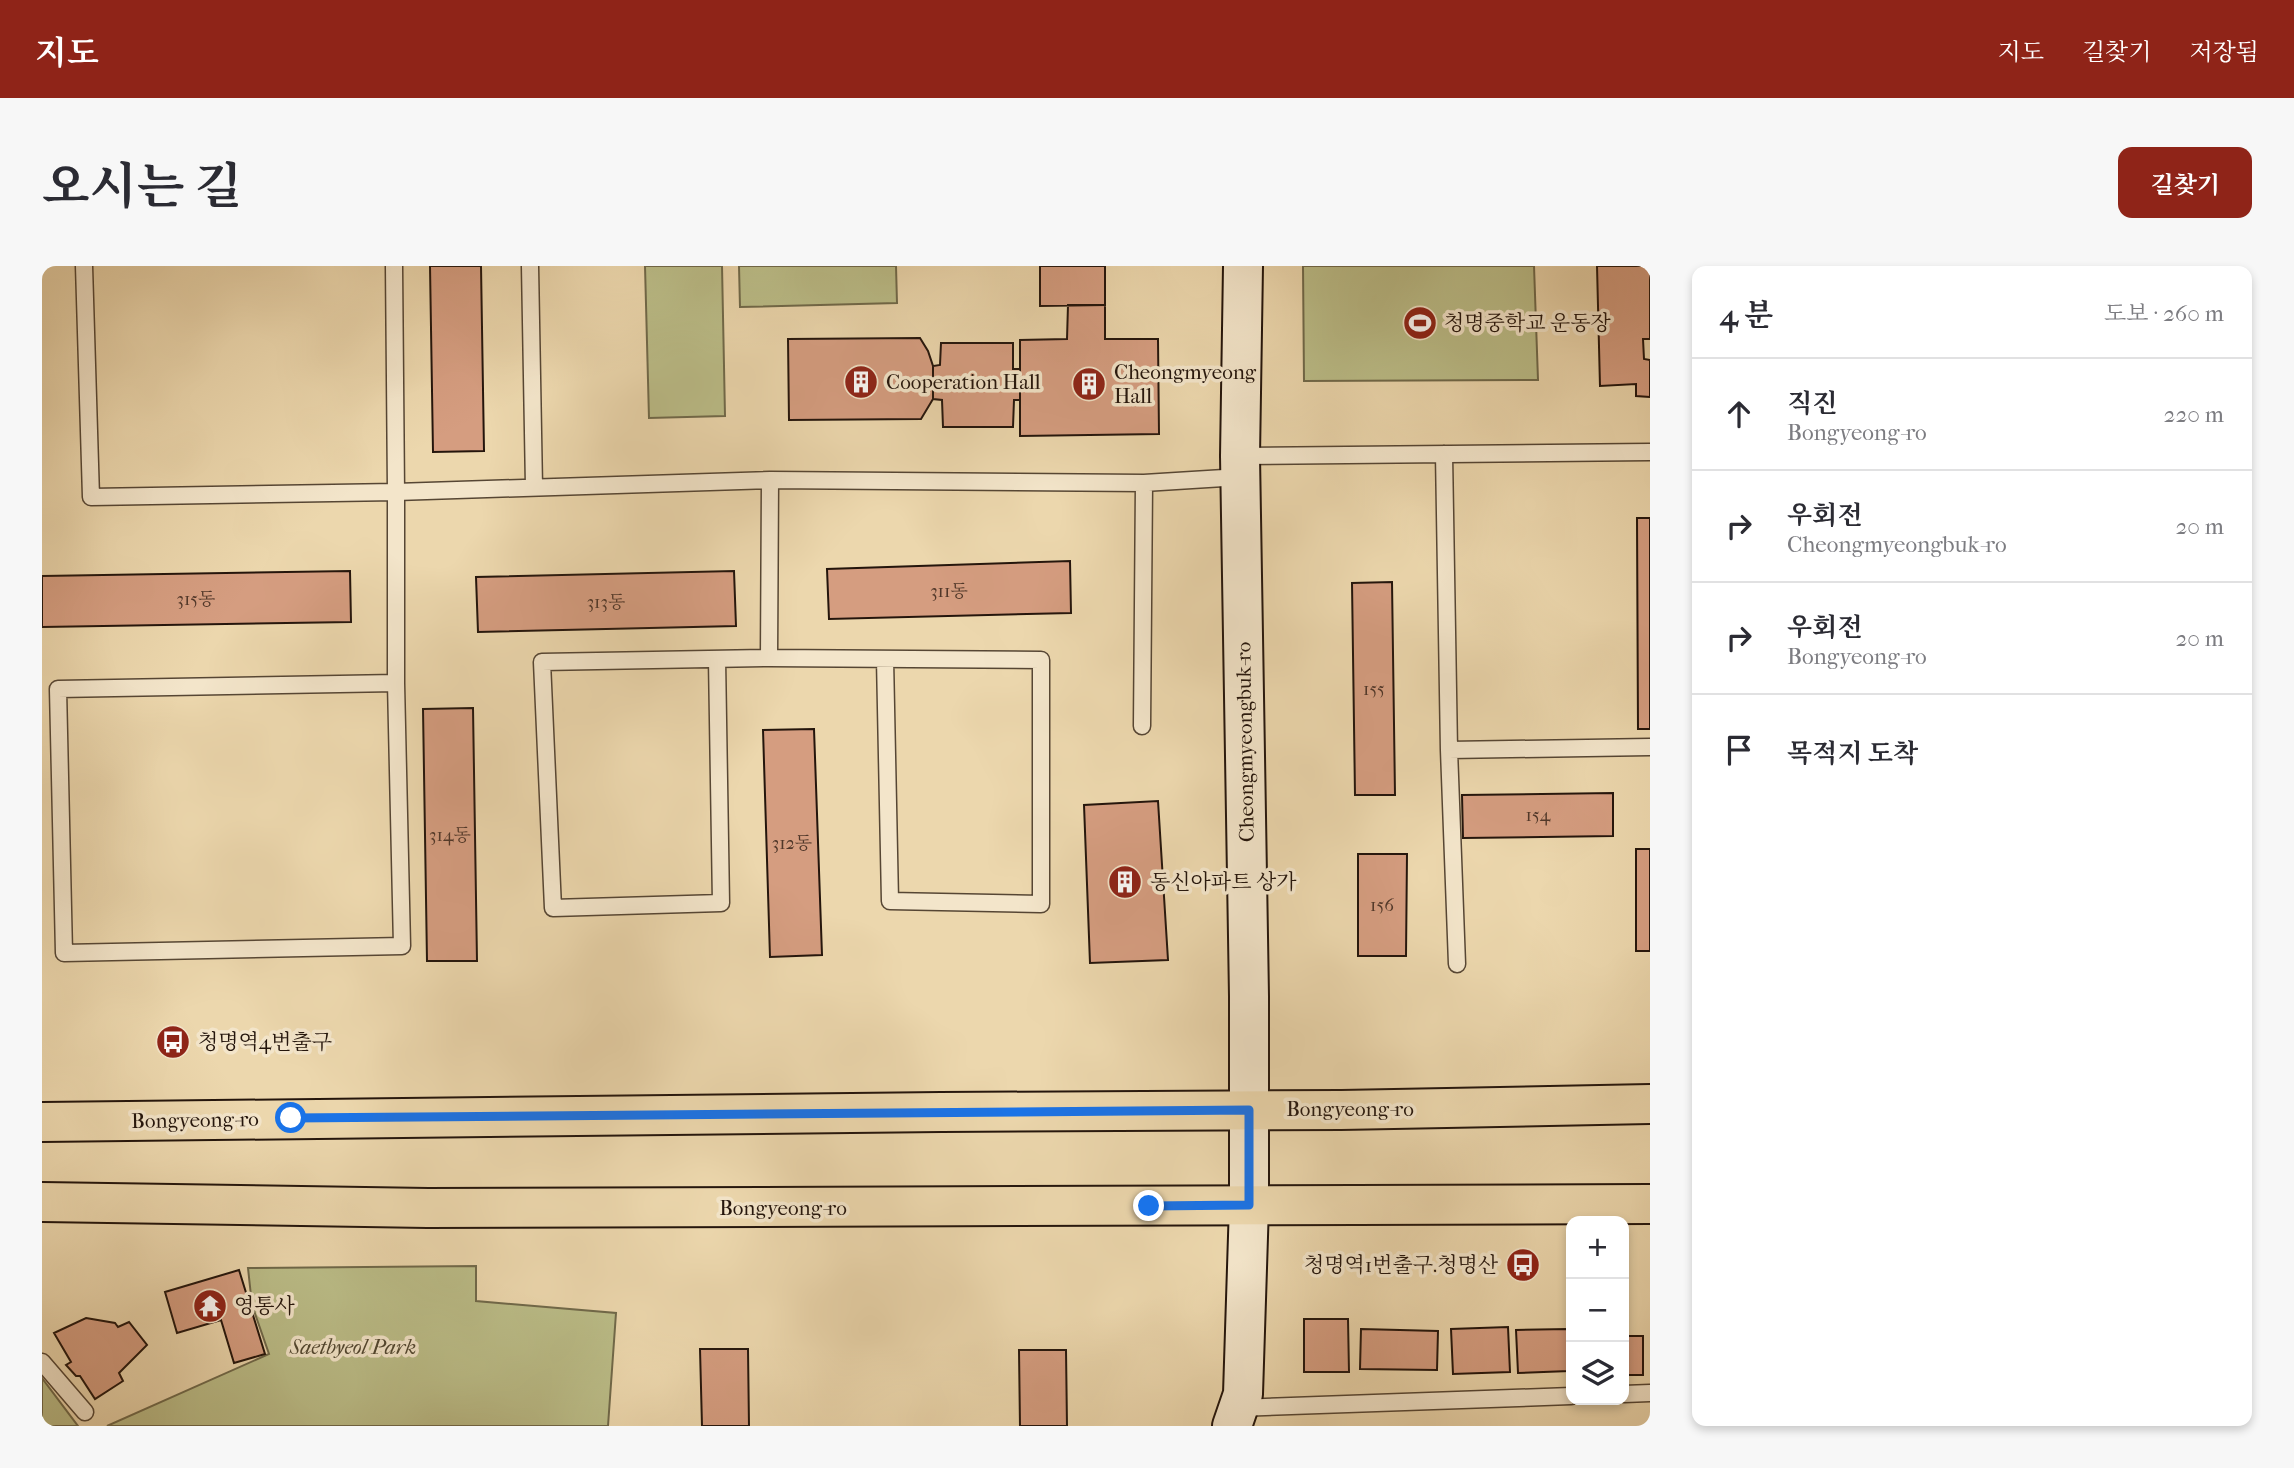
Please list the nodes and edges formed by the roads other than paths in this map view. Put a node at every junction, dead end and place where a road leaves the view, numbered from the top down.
1 (84, 266) edge
2 (394, 266) edge
3 (530, 266) edge
4 (1243, 266) edge
5 (1650, 452) edge
6 (1444, 454) junction
7 (1240, 467) junction
8 (770, 480) junction
9 (1144, 483) junction
10 (534, 487) junction
11 (396, 492) junction
12 (769, 658) junction
13 (717, 659) junction
14 (885, 659) junction
15 (396, 683) junction
16 (1142, 726) dead end
17 (1650, 747) edge
18 (1449, 750) junction
19 (1457, 964) dead end
20 (1650, 1104) edge
21 (1249, 1110) junction
22 (42, 1122) edge
23 (42, 1202) edge
24 (1650, 1204) edge
25 (1249, 1205) junction
26 (42, 1362) edge
27 (1650, 1393) edge
28 (1629, 1394) edge
29 (1566, 1396) edge
30 (85, 1412) dead end
31 (1235, 1417) edge

1 - 11 lane
2 - 11 lane
3 - 10 lane
4 - 7 street, Cheongmyeongbuk-ro
5 - 6 lane
6 - 7 lane
6 - 18 lane
7 - 9 lane
7 - 21 street, Cheongmyeongbuk-ro
8 - 9 lane
8 - 10 lane
8 - 12 lane
9 - 16 lane
10 - 11 lane
11 - 15 lane
12 - 13 lane
12 - 14 lane
13 - 13 lane
14 - 14 lane
15 - 15 lane
17 - 18 lane
18 - 19 lane
20 - 21 main road, Bongyeong-ro
21 - 22 main road, Bongyeong-ro
21 - 25 street, Cheongmyeongbuk-ro
23 - 25 main road, Bongyeong-ro
24 - 25 main road, Bongyeong-ro
25 - 31 street, Cheongmyeongbuk-ro
26 - 30 lane
27 - 28 lane
29 - 31 lane

